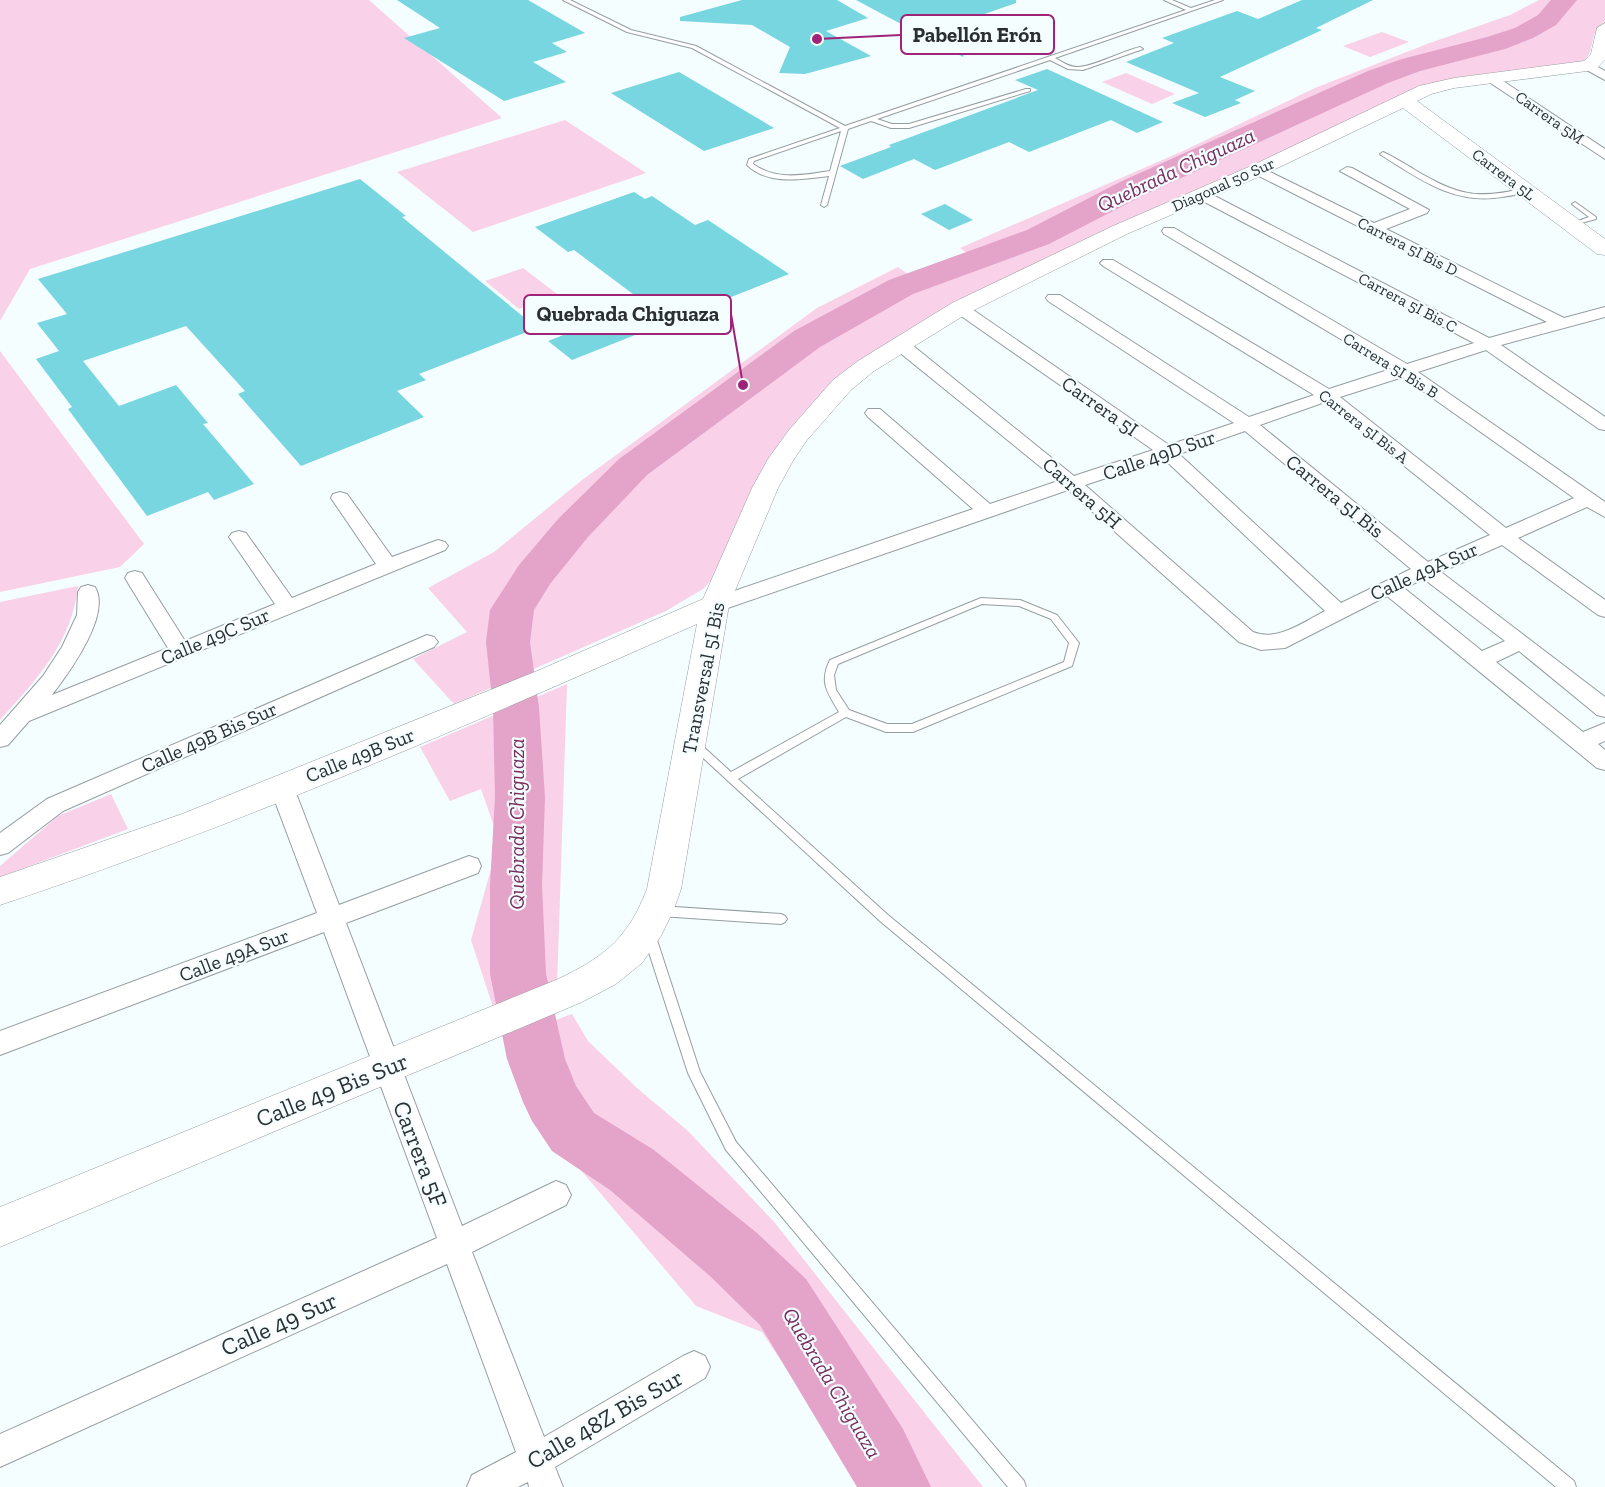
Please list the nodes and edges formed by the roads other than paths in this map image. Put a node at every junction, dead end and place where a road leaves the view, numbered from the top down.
1 (566, 0) edge
2 (1167, 0) edge
3 (1220, 0) edge
4 (1191, 10) junction
5 (1605, 28) edge
6 (1140, 49) dead end
7 (1050, 58) junction
8 (1589, 66) junction
9 (1605, 76) edge
10 (1494, 78) junction
11 (1028, 90) dead end
12 (1404, 100) junction
13 (872, 119) junction
14 (845, 128) junction
15 (1383, 154) dead end
16 (1605, 154) edge
17 (1258, 170) junction
18 (1347, 171) dead end
19 (833, 173) junction
20 (1526, 190) junction
21 (1202, 195) junction
22 (1575, 204) dead end
23 (824, 205) dead end
24 (1572, 225) junction
25 (1374, 228) junction
26 (1169, 231) dead end
27 (1605, 249) edge
28 (1108, 263) dead end
29 (1054, 298) dead end
30 (960, 308) junction
31 (1605, 312) edge
32 (1586, 316) junction
33 (1559, 322) junction
34 (1605, 330) edge
35 (900, 344) junction
36 (1488, 344) junction
37 (1404, 370) junction
38 (842, 385) joint
39 (1328, 396) junction
40 (874, 413) dead end
41 (1248, 424) junction
42 (1605, 425) edge
43 (1167, 452) junction
44 (1071, 483) junction
45 (340, 498) dead end
46 (1597, 505) edge
47 (987, 510) junction
48 (1503, 536) junction
49 (238, 537) dead end
50 (438, 546) dead end
51 (387, 565) junction
52 (1426, 571) junction
53 (135, 578) dead end
54 (1389, 586) junction
55 (88, 592) dead end
56 (715, 604) junction
57 (287, 606) junction
58 (1605, 610) edge
59 (1338, 611) junction
60 (427, 642) dead end
61 (1521, 642) junction
62 (1261, 643) joint
63 (180, 651) junction
64 (1481, 660) junction
65 (1605, 709) edge
66 (845, 713) junction
67 (21, 716) junction
68 (1605, 731) edge
69 (0, 739) edge
70 (691, 742) junction
71 (1581, 743) junction
72 (1605, 762) edge
73 (730, 778) junction
74 (282, 788) junction
75 (0, 846) edge
76 (468, 866) dead end
77 (0, 891) edge
78 (331, 918) junction
79 (781, 919) dead end
80 (652, 921) junction
81 (0, 1043) edge
82 (388, 1066) junction
83 (556, 1195) dead end
84 (0, 1227) edge
85 (455, 1245) junction
86 (694, 1367) dead end
87 (0, 1451) edge
88 (541, 1474) edge
89 (484, 1487) edge
90 (1018, 1487) edge
91 (1568, 1487) edge

1 - 14 lane
2 - 4 lane
3 - 4 lane
4 - 7 lane
5 - 8 street
6 - 7 lane
7 - 13 lane
8 - 9 street
8 - 10 street, Diagonal 50 Sur
10 - 12 street, Diagonal 50 Sur
10 - 16 street, Carrera 5M
11 - 13 lane
12 - 17 street, Diagonal 50 Sur
12 - 20 street, Carrera 5L
13 - 14 lane
14 - 19 lane
14 - 19 lane
15 - 20 lane
17 - 21 street, Diagonal 50 Sur
17 - 25 street, Carrera 5I Bis D
18 - 25 street
19 - 23 lane
20 - 24 street, Carrera 5L
21 - 30 street, Diagonal 50 Sur
21 - 36 street, Carrera 5I Bis C
22 - 24 lane
24 - 27 street, Carrera 5L
25 - 33 street, Carrera 5I Bis D
26 - 37 street, Carrera 5I Bis B
28 - 39 street, Carrera 5I Bis A
29 - 41 street, Carrera 5I Bis
30 - 35 street, Diagonal 50 Sur
30 - 43 street, Carrera 5I
31 - 32 street, Calle 49D Sur
32 - 33 street, Calle 49D Sur
32 - 34 street
33 - 36 street, Calle 49D Sur
35 - 38 street, Diagonal 50 Sur
35 - 44 street, Carrera 5H
36 - 37 street, Calle 49D Sur
36 - 42 street, Carrera 5I Bis C
37 - 39 street, Calle 49D Sur
37 - 46 street, Carrera 5I Bis B
38 - 56 street, Transversal 5I Bis
39 - 41 street, Calle 49D Sur
39 - 48 street, Carrera 5I Bis A
40 - 47 street
41 - 43 street, Calle 49D Sur
41 - 52 street, Carrera 5I Bis
43 - 44 street, Calle 49D Sur
43 - 59 street, Carrera 5I
44 - 47 street, Calle 49D Sur
44 - 62 street, Carrera 5H
45 - 51 street
46 - 48 street, Calle 49A Sur
47 - 56 street, Calle 49D Sur
48 - 52 street, Calle 49A Sur
48 - 58 street, Carrera 5I Bis A
49 - 57 street
50 - 51 street, Calle 49C Sur
51 - 57 street, Calle 49C Sur
52 - 54 street, Calle 49A Sur
52 - 61 street, Carrera 5I Bis
53 - 63 street
54 - 59 street, Calle 49A Sur
54 - 64 street
55 - 67 street
56 - 70 street, Transversal 5I Bis
56 - 74 street, Calle 49B Sur
57 - 63 street, Calle 49C Sur
59 - 62 street, Calle 49A Sur
60 - 75 street, Calle 49B Bis Sur
61 - 64 street
61 - 65 street, Carrera 5I Bis
63 - 67 street, Calle 49C Sur
64 - 71 street
66 - 66 lane
66 - 73 lane
67 - 69 street, Calle 49C Sur
68 - 71 street
70 - 73 lane
70 - 80 street, Transversal 5I Bis
71 - 72 street
73 - 91 lane
74 - 77 street, Calle 49B Sur
74 - 78 street, Carrera 5F
76 - 78 street, Calle 49A Sur
78 - 81 street, Calle 49A Sur
78 - 82 street, Carrera 5F
79 - 80 lane
80 - 82 street, Calle 49 Bis Sur
80 - 90 lane
82 - 84 street, Calle 49 Bis Sur
82 - 85 street, Carrera 5F
83 - 85 street, Calle 49 Sur
85 - 87 street, Calle 49 Sur
85 - 88 street, Carrera 5F
86 - 88 street, Calle 48Z Bis Sur
88 - 89 street, Calle 48Z Bis Sur

